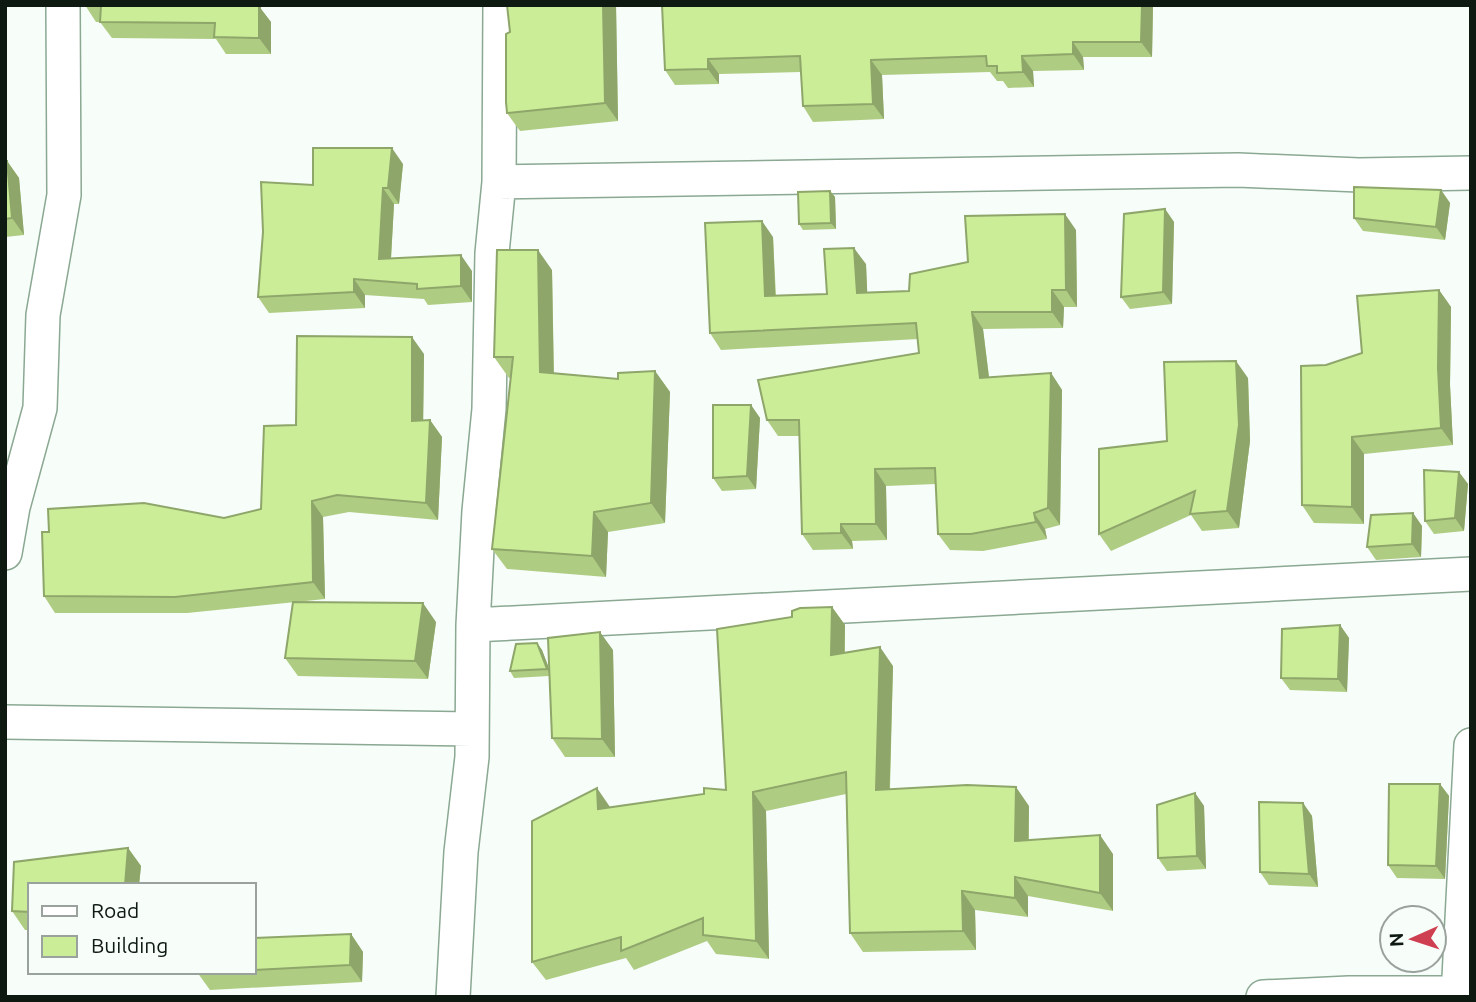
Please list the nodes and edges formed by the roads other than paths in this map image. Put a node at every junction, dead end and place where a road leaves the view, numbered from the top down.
1 (63, 5) edge
2 (500, 5) edge
3 (1471, 173) edge
4 (499, 182) junction
5 (5, 553) edge
6 (1471, 574) edge
7 (473, 625) junction
8 (5, 722) edge
9 (472, 729) junction
10 (1471, 745) edge
11 (1462, 994) edge
12 (453, 997) edge
13 (1263, 997) edge

1 - 5 street
2 - 4 street
3 - 4 street
4 - 7 street
6 - 7 street
7 - 9 street
8 - 9 street
9 - 12 street
10 - 11 street
11 - 13 street

